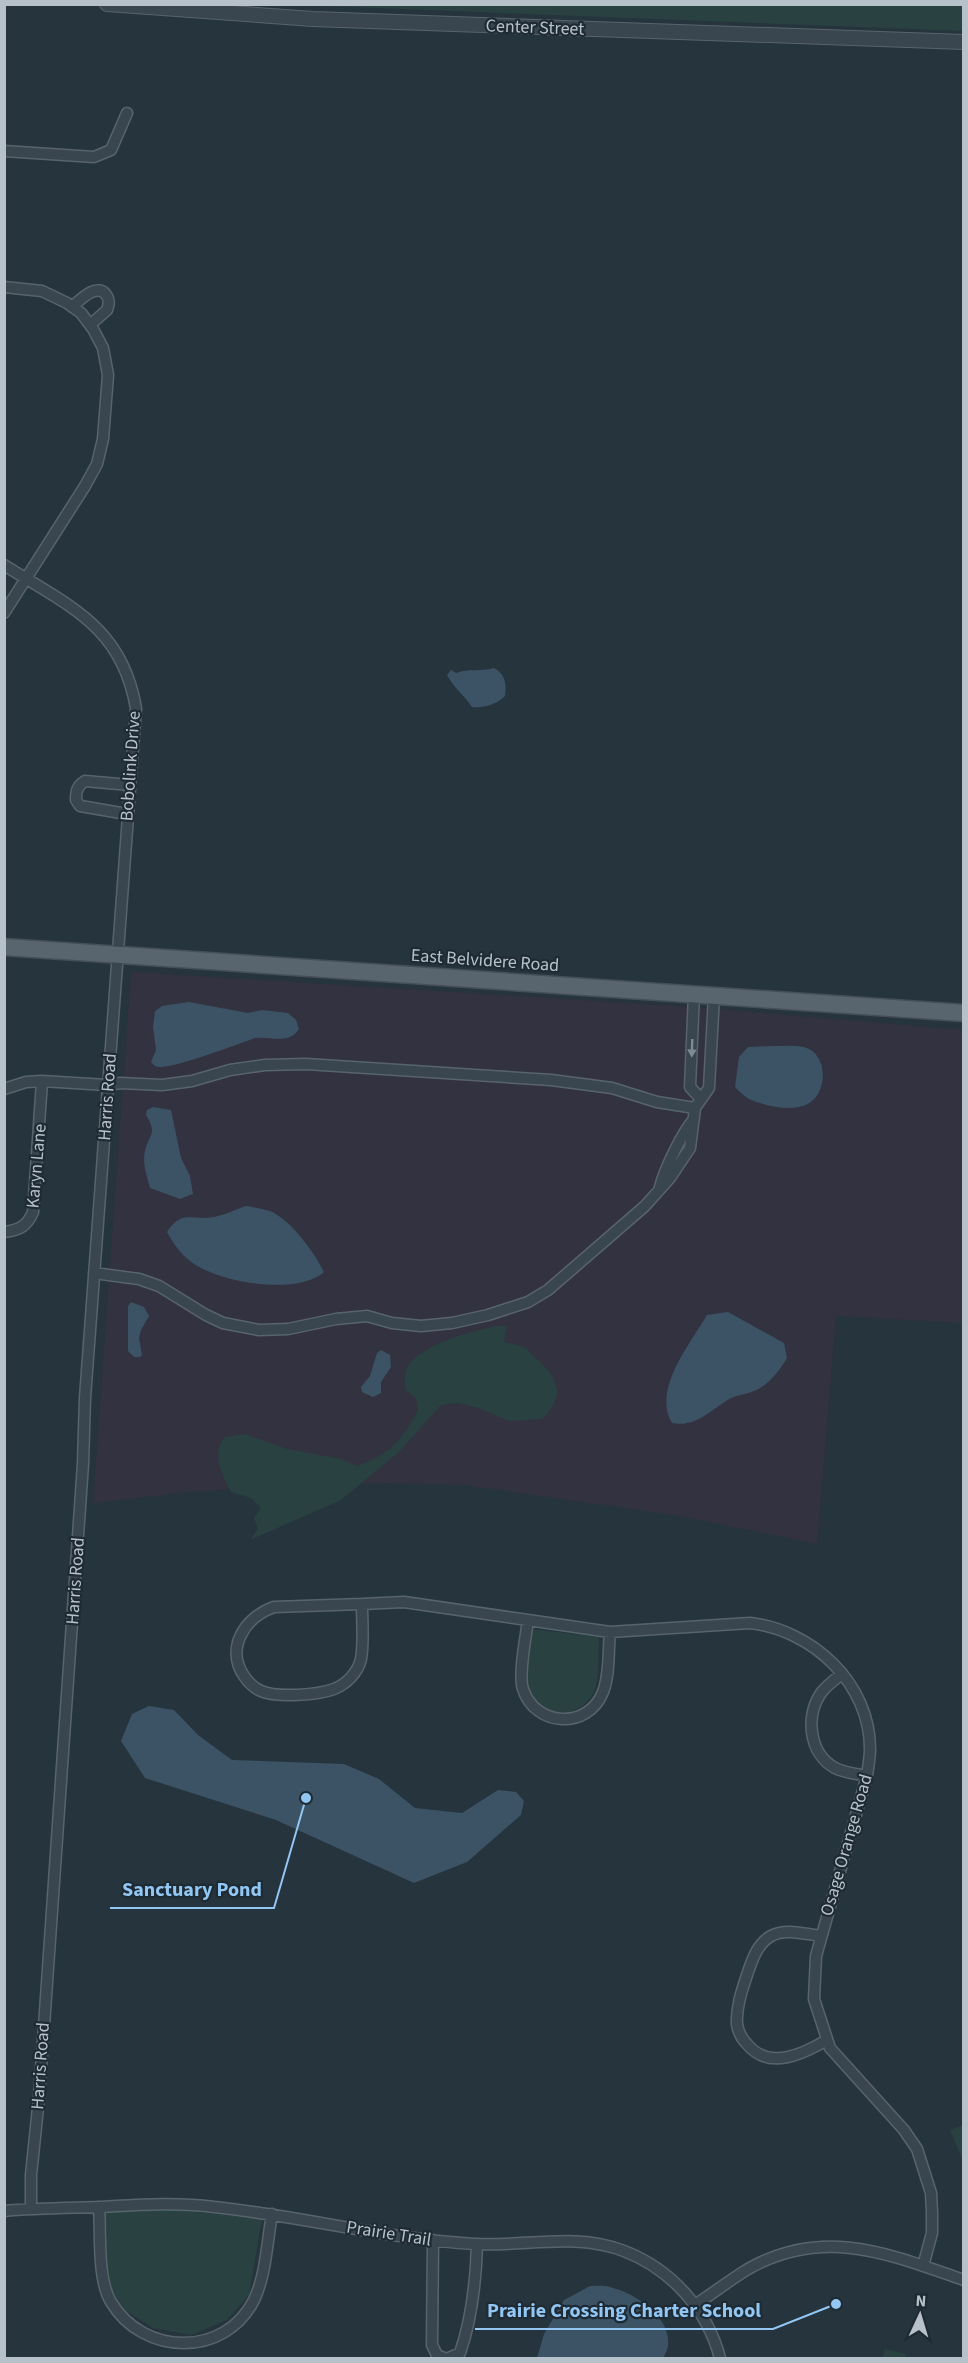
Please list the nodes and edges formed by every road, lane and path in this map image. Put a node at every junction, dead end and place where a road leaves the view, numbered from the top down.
1 (107, 4) edge
2 (963, 42) edge
3 (127, 113) dead end
4 (4, 151) edge
5 (4, 287) edge
6 (72, 307) junction
7 (90, 325) junction
8 (4, 565) edge
9 (26, 579) junction
10 (4, 613) edge
11 (130, 785) junction
12 (127, 814) junction
13 (4, 947) edge
14 (117, 954) junction
15 (694, 994) junction
16 (714, 996) junction
17 (963, 1013) edge
18 (42, 1081) junction
19 (107, 1085) junction
20 (4, 1089) edge
21 (697, 1108) junction
22 (4, 1232) edge
23 (94, 1273) junction
24 (362, 1604) junction
25 (528, 1620) junction
26 (610, 1632) junction
27 (842, 1674) junction
28 (867, 1776) junction
29 (821, 1936) junction
30 (827, 2040) junction
31 (99, 2207) junction
32 (31, 2208) junction
33 (4, 2211) edge
34 (272, 2214) junction
35 (433, 2240) junction
36 (477, 2244) junction
37 (923, 2266) junction
38 (963, 2280) edge
39 (695, 2305) junction
40 (446, 2358) edge
41 (720, 2358) edge

1 - 2 street, Center Street
3 - 4 street
5 - 6 street
6 - 7 street
6 - 7 street
7 - 9 street
8 - 9 street, Bobolink Drive
9 - 10 street
9 - 11 street, Bobolink Drive
11 - 12 street, Bobolink Drive
11 - 12 street
12 - 14 street, Bobolink Drive
13 - 14 main road, East Belvidere Road
14 - 15 main road, East Belvidere Road
14 - 19 street, Harris Road
15 - 16 main road, East Belvidere Road
15 -> 21 street
16 - 17 main road, East Belvidere Road
16 - 21 street
18 - 19 street
18 - 20 street
18 - 22 street, Karyn Lane
19 - 21 street
19 - 23 street, Harris Road
21 - 23 street
23 - 32 street, Harris Road
24 - 24 street, Osage Orange Road
24 - 25 street, Osage Orange Road
25 - 26 street, Osage Orange Road
25 - 26 street
26 - 27 street, Osage Orange Road
27 - 28 street, Osage Orange Road
27 - 28 street
28 - 29 street, Osage Orange Road
29 - 30 street, Osage Orange Road
29 - 30 street
30 - 37 street, Osage Orange Road
31 - 32 street, Prairie Trail
31 - 34 street, Prairie Trail
31 - 34 street
32 - 33 street, Prairie Trail
34 - 35 street, Prairie Trail
35 - 36 street, Prairie Trail
35 - 40 street
36 - 39 street, Prairie Trail
36 - 40 street
37 - 38 street
37 - 39 street
39 - 41 street, Prairie Trail

